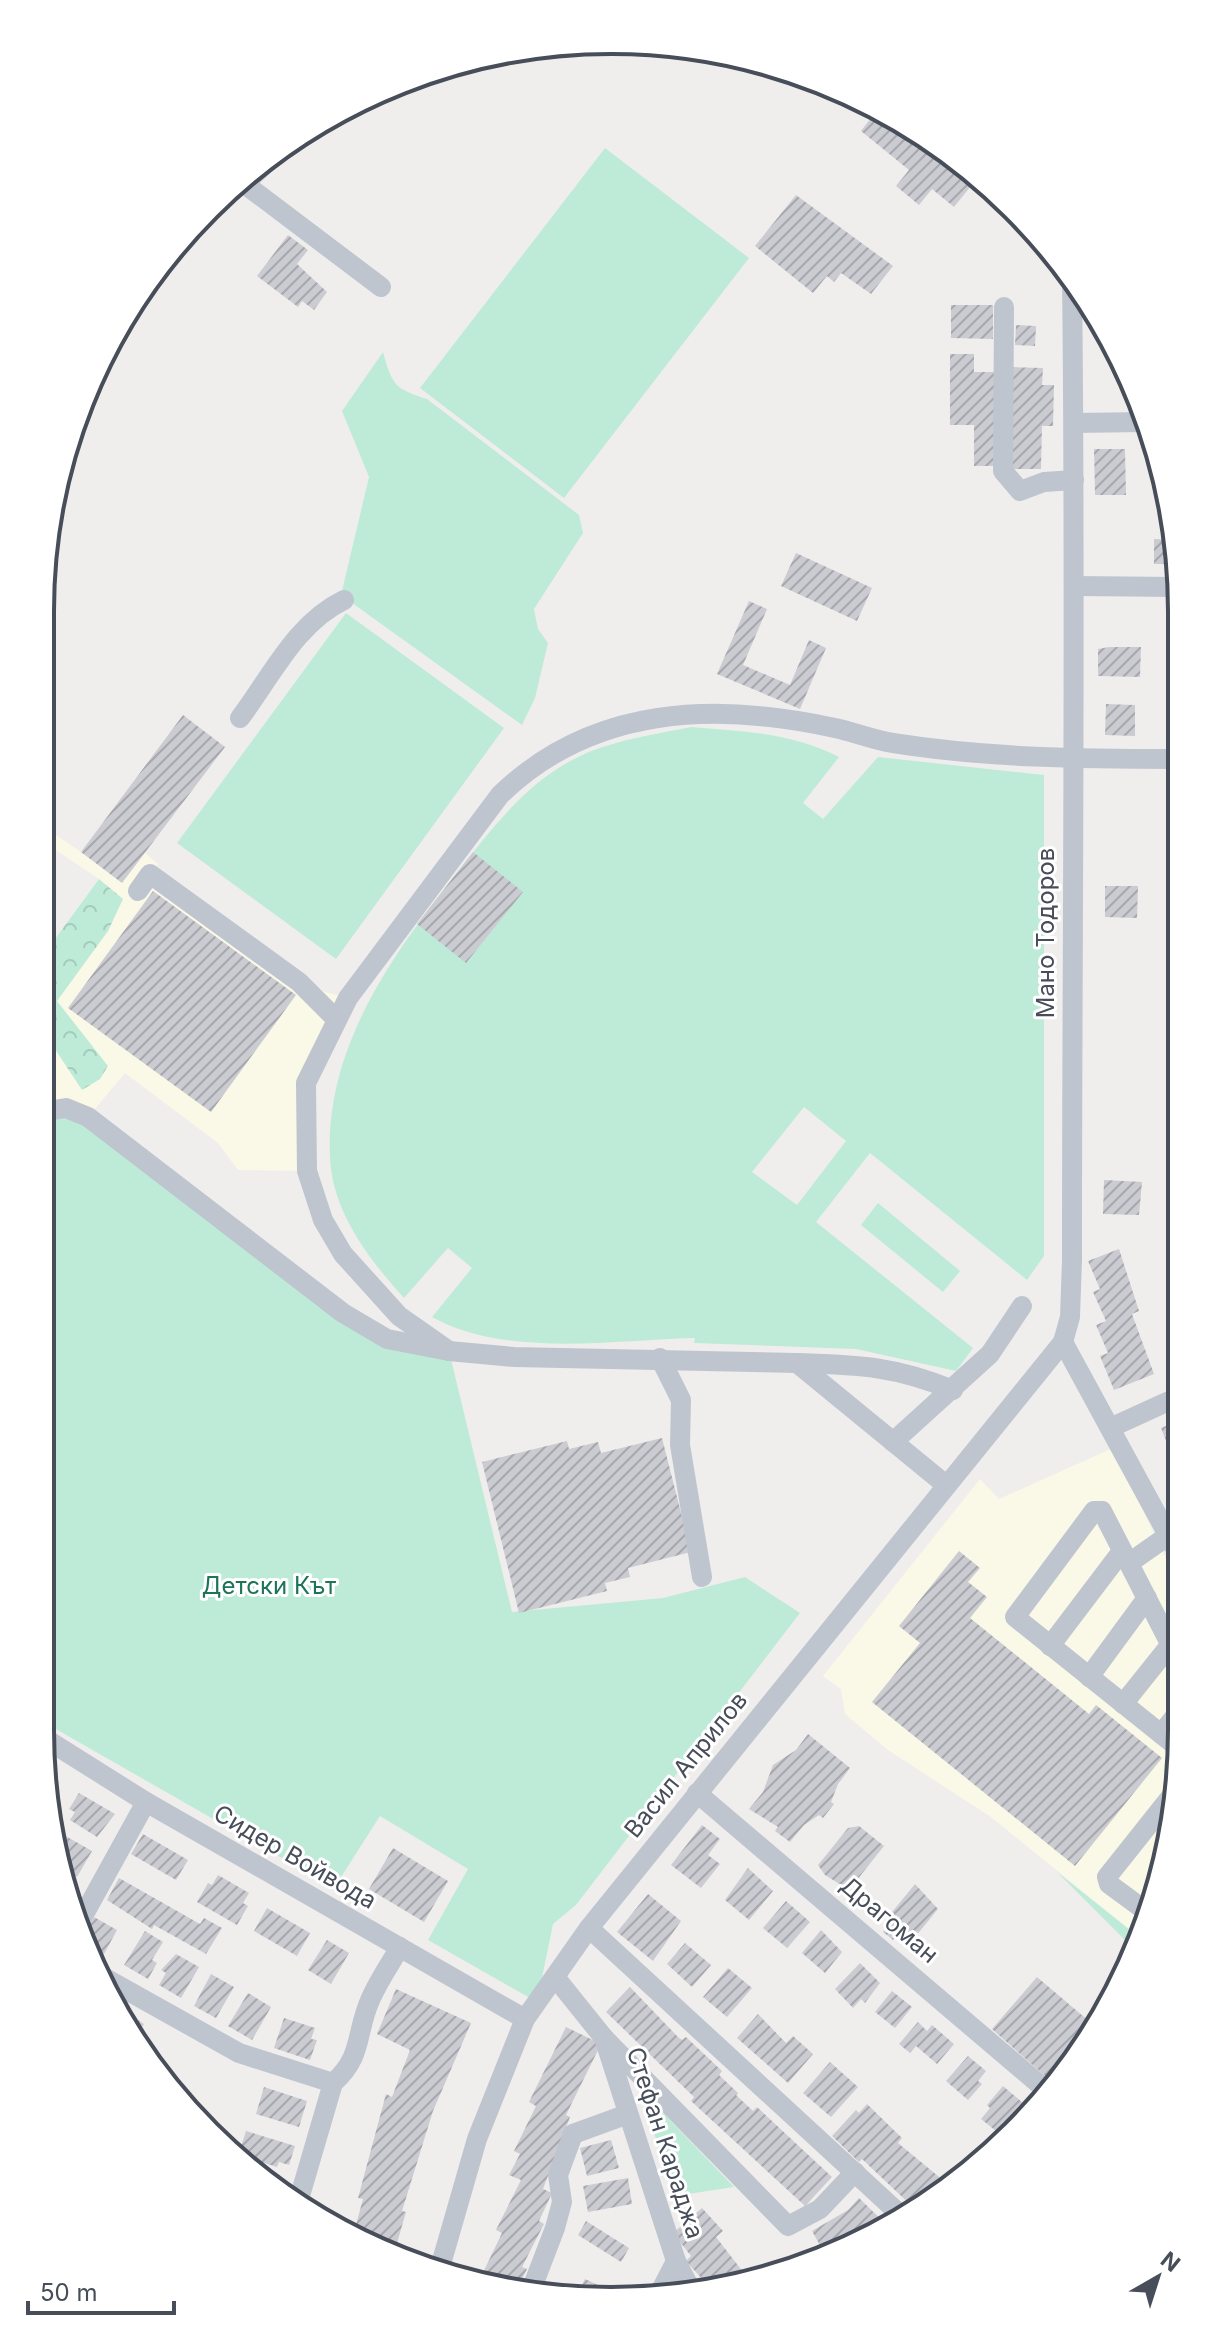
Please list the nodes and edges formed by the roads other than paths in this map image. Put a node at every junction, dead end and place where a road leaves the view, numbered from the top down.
1 (251, 187) edge
2 (381, 287) dead end
3 (1072, 300) edge
4 (1004, 307) dead end
5 (1135, 422) edge
6 (1074, 423) junction
7 (1074, 480) junction
8 (1075, 586) junction
9 (1167, 587) edge
10 (344, 600) dead end
11 (240, 718) dead end
12 (1073, 759) junction
13 (1168, 759) edge
14 (138, 891) dead end
15 (336, 1019) junction
16 (54, 1110) edge
17 (1022, 1306) dead end
18 (1063, 1342) junction
19 (449, 1351) junction
20 (660, 1358) junction
21 (797, 1363) junction
22 (953, 1390) junction
23 (1168, 1401) edge
24 (1112, 1427) junction
25 (893, 1442) junction
26 (946, 1485) junction
27 (1168, 1533) edge
28 (1168, 1536) edge
29 (1126, 1557) junction
30 (702, 1577) dead end
31 (1147, 1598) junction
32 (1168, 1638) edge
33 (1050, 1646) junction
34 (1168, 1648) edge
35 (1089, 1677) junction
36 (1123, 1704) junction
37 (1168, 1725) edge
38 (1161, 1734) junction
39 (1168, 1739) edge
40 (54, 1744) edge
41 (697, 1793) junction
42 (146, 1802) junction
43 (1162, 1808) edge
44 (1139, 1906) edge
45 (85, 1912) edge
46 (589, 1928) junction
47 (400, 1947) junction
48 (555, 1977) junction
49 (115, 1984) edge
50 (525, 2019) junction
51 (604, 2038) junction
52 (333, 2083) junction
53 (1040, 2085) edge
54 (628, 2114) junction
55 (855, 2172) junction
56 (301, 2192) edge
57 (895, 2209) edge
58 (442, 2260) edge
59 (676, 2261) junction
60 (535, 2281) edge
61 (687, 2282) edge
62 (664, 2284) edge

1 - 2 street
3 - 6 street, Мано Тодоров
4 - 7 street
5 - 6 street
6 - 7 street, Мано Тодоров
7 - 8 street, Мано Тодоров
8 - 9 street
8 - 12 street, Мано Тодоров
10 - 11 street
12 - 13 street
12 - 15 street
12 - 18 street, Мано Тодоров
14 - 15 street
15 - 19 street
16 - 19 street
17 - 22 street
18 - 24 street
18 - 26 street, Васил Априлов
19 - 20 street
20 - 21 street
20 - 30 street
21 - 22 street
21 - 25 street
22 - 25 street
23 - 24 street
24 - 27 street
25 - 26 street
26 - 41 street, Васил Априлов
28 - 29 street
29 - 31 street
29 - 33 street
29 - 33 street
31 - 32 street
31 - 35 street
33 - 35 street
34 - 36 street
35 - 36 street
36 - 38 street
37 - 38 street
38 - 39 street
40 - 42 street, Сидер Войвода
41 - 46 street, Васил Априлов
41 - 53 street, Драгоман
42 - 45 street
42 - 47 street, Сидер Войвода
43 - 44 street
46 - 48 street, Васил Априлов
46 - 55 street
47 - 50 street, Сидер Войвода
47 - 52 street
48 - 50 street, Васил Априлов
48 - 51 street, Стефан Караджа
49 - 52 street
50 - 58 street, Васил Априлов
51 - 54 street, Стефан Караджа
51 - 55 street
52 - 56 street
54 - 59 street, Стефан Караджа
54 - 60 street
55 - 57 street
59 - 61 street, Стефан Караджа
59 - 62 street

